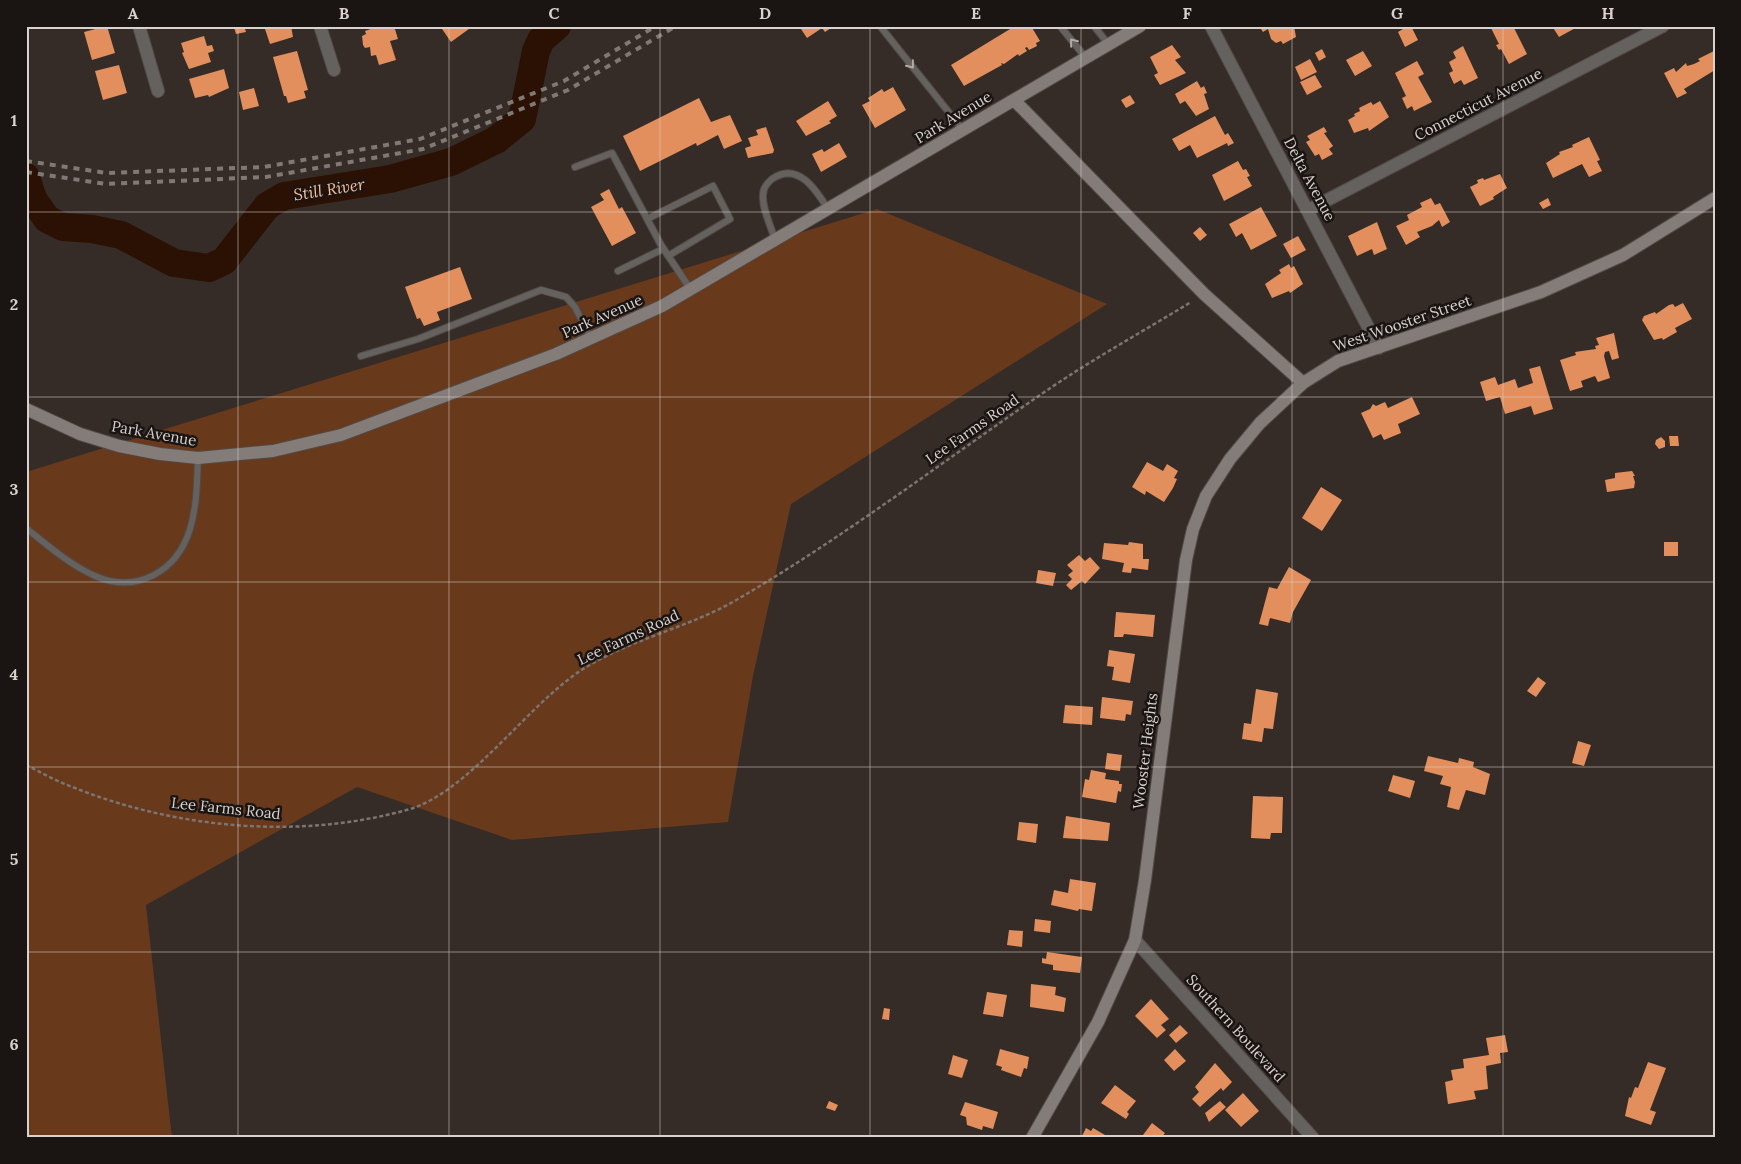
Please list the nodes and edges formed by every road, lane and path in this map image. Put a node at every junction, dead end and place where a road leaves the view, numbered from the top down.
1 (139, 26) edge
2 (320, 26) edge
3 (880, 26) edge
4 (1060, 26) edge
5 (1094, 26) edge
6 (1140, 26) edge
7 (1211, 26) edge
8 (1663, 26) edge
9 (1109, 45) junction
10 (1086, 58) junction
11 (334, 70) dead end
12 (158, 90) dead end
13 (1014, 100) junction
14 (963, 130) junction
15 (575, 167) dead end
16 (1715, 198) edge
17 (828, 210) junction
18 (1308, 210) junction
19 (647, 219) junction
20 (776, 241) junction
21 (664, 249) junction
22 (668, 256) junction
23 (618, 271) dead end
24 (690, 290) junction
25 (1204, 294) junction
26 (591, 339) junction
27 (1379, 348) junction
28 (361, 356) dead end
29 (1304, 383) junction
30 (26, 409) edge
31 (198, 458) junction
32 (26, 528) edge
33 (26, 766) edge
34 (1135, 940) junction
35 (1032, 1138) edge
36 (1313, 1138) edge

1 - 12 street
2 - 11 street
3 -> 14 lane
10 -> 4 lane
5 - 9 lane
6 - 9 main road, Park Avenue
7 - 18 street, Delta Avenue
8 - 18 street, Connecticut Avenue
9 - 10 main road, Park Avenue
10 - 13 main road, Park Avenue
13 - 14 main road, Park Avenue
13 - 25 main road
14 - 17 main road, Park Avenue
15 - 19 lane
16 - 27 main road, West Wooster Street
17 - 20 main road, Park Avenue
17 - 20 lane
18 - 27 street, Delta Avenue
19 - 21 lane
19 - 22 lane
20 - 24 main road, Park Avenue
21 - 22 lane
21 - 23 lane
22 - 24 lane
24 - 26 main road, Park Avenue
25 - 29 main road
25 - 33 path, Lee Farms Road
26 - 28 lane
26 - 31 main road, Park Avenue
27 - 29 main road, West Wooster Street
29 - 34 main road, Wooster Heights
30 - 31 main road, Park Avenue
31 - 32 lane
34 - 35 main road, Wooster Heights
34 - 36 street, Southern Boulevard

